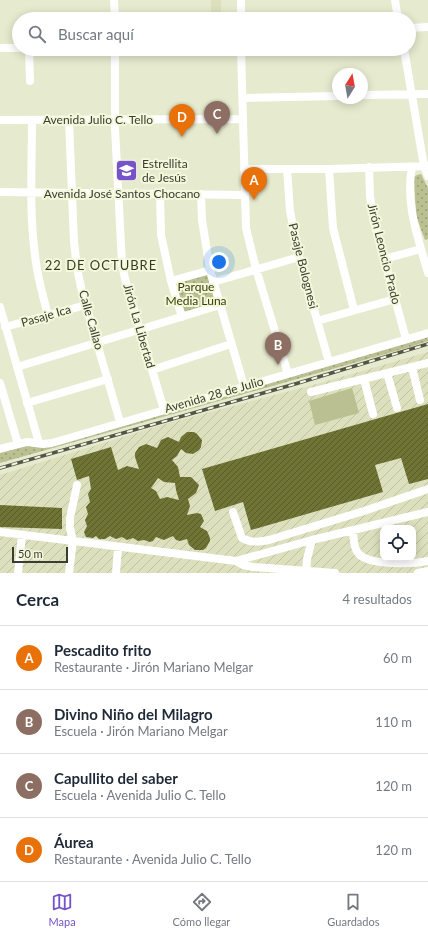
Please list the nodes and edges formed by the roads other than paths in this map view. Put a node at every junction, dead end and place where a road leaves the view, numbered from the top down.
1 (114, 0) edge
2 (241, 0) edge
3 (395, 0) edge
4 (115, 12) edge
5 (241, 12) edge
6 (397, 12) edge
7 (416, 28) edge
8 (428, 28) edge
9 (0, 48) edge
10 (12, 48) edge
11 (29, 56) edge
12 (115, 56) edge
13 (240, 56) edge
14 (405, 56) edge
15 (30, 81) dead end
16 (411, 94) junction
17 (428, 94) edge
18 (368, 95) edge
19 (332, 96) edge
20 (243, 98) junction
21 (115, 119) junction
22 (243, 119) junction
23 (0, 120) edge
24 (32, 120) junction
25 (69, 120) junction
26 (426, 166) edge
27 (369, 167) junction
28 (412, 167) junction
29 (244, 169) junction
30 (287, 169) junction
31 (329, 169) junction
32 (428, 176) edge
33 (0, 192) edge
34 (32, 193) junction
35 (72, 193) junction
36 (118, 194) junction
37 (160, 194) junction
38 (201, 194) junction
39 (245, 195) junction
40 (423, 246) edge
41 (299, 257) junction
42 (384, 259) junction
43 (256, 269) junction
44 (210, 270) junction
45 (428, 273) edge
46 (171, 281) junction
47 (213, 282) junction
48 (395, 298) junction
49 (86, 305) junction
50 (220, 305) junction
51 (0, 307) edge
52 (354, 310) junction
53 (48, 315) junction
54 (182, 317) junction
55 (317, 321) junction
56 (3, 326) edge
57 (140, 330) junction
58 (428, 333) edge
59 (406, 339) junction
60 (97, 342) junction
61 (232, 344) junction
62 (329, 362) junction
63 (428, 362) edge
64 (17, 367) junction
65 (412, 367) junction
66 (152, 370) junction
67 (387, 373) junction
68 (288, 374) junction
69 (108, 379) junction
70 (364, 379) junction
71 (0, 383) edge
72 (244, 386) junction
73 (311, 392) dead end
74 (420, 400) dead end
75 (27, 403) junction
76 (397, 408) dead end
77 (164, 410) junction
78 (373, 414) dead end
79 (120, 422) junction
80 (18, 444) junction
81 (39, 444) junction
82 (0, 449) edge
83 (77, 486) dead end
84 (428, 489) edge
85 (418, 493) junction
86 (428, 497) edge
87 (233, 512) dead end
88 (428, 512) edge
89 (353, 531) junction
90 (0, 532) edge
91 (22, 535) junction
92 (312, 540) junction
93 (73, 541) junction
94 (118, 548) junction
95 (428, 560) edge
96 (236, 561) junction
97 (428, 571) edge
98 (306, 572) edge
99 (18, 573) edge
100 (69, 573) edge
101 (116, 573) edge
102 (335, 573) edge
103 (418, 573) edge

1 - 4 street
2 - 5 street
3 - 6 street
7 - 8 street
9 - 10 street
11 - 15 street
12 - 21 street, Jirón La Libertad
13 - 20 street
14 - 16 street
16 - 17 street
16 - 18 street
16 - 26 street
19 - 20 street
20 - 22 street
21 - 22 street, Avenida Julio C. Tello
21 - 25 street, Avenida Julio C. Tello
21 - 36 street, Jirón La Libertad
22 - 29 street
23 - 24 street, Avenida Julio C. Tello
24 - 25 street, Avenida Julio C. Tello
24 - 34 street
25 - 35 street, Calle Callao
26 - 28 street
26 - 32 street
27 - 28 street
27 - 31 street
27 - 42 street, Jirón Leoncio Prado
28 - 40 street
29 - 30 street
29 - 39 street
30 - 31 street
30 - 41 street, Pasaje Bolognesi
31 - 52 street
33 - 34 street, Avenida José Santos Chocano
34 - 35 street, Avenida José Santos Chocano
34 - 53 street
35 - 36 street, Avenida José Santos Chocano
35 - 49 street, Calle Callao
36 - 37 street, Avenida José Santos Chocano
36 - 57 street, Jirón La Libertad
37 - 38 street, Avenida José Santos Chocano
37 - 46 street
38 - 39 street, Avenida José Santos Chocano
38 - 44 street
39 - 43 street
40 - 42 street
40 - 45 street
41 - 43 street
41 - 55 street, Pasaje Bolognesi
42 - 48 street, Jirón Leoncio Prado
43 - 47 street
43 - 68 street
44 - 46 street
44 - 47 street
46 - 54 street
47 - 50 street
48 - 52 street
48 - 59 street, Jirón Leoncio Prado
49 - 53 street, Pasaje Ica
49 - 60 street, Calle Callao
50 - 54 street
50 - 61 street
51 - 56 street
52 - 55 street
53 - 56 street, Pasaje Ica
54 - 57 street
55 - 62 street, Pasaje Bolognesi
56 - 64 street
57 - 60 street
57 - 66 street, Jirón La Libertad
58 - 59 street, Avenida 28 de Julio
59 - 62 street, Avenida 28 de Julio
60 - 64 street
60 - 69 street, Calle Callao
61 - 66 street
61 - 72 street
62 - 68 street, Avenida 28 de Julio
63 - 65 street
64 - 75 street
65 - 67 street
65 - 74 street
66 - 77 street, Jirón La Libertad
67 - 70 street
67 - 76 street
68 - 72 street, Avenida 28 de Julio
69 - 75 street
69 - 79 street, Calle Callao
70 - 73 street
70 - 78 street
71 - 80 street
72 - 77 street, Avenida 28 de Julio
75 - 81 street
77 - 79 street, Avenida 28 de Julio
79 - 81 street, Avenida 28 de Julio
80 - 81 street, Avenida 28 de Julio
80 - 82 street, Avenida 28 de Julio
83 - 93 street
84 - 85 street
85 - 86 street
85 - 87 street
88 - 89 street
89 - 92 street
89 - 95 street
90 - 91 street
91 - 93 street
91 - 99 street
92 - 96 street
92 - 98 street
93 - 94 street
93 - 100 street
94 - 96 street
94 - 101 street
96 - 98 street
97 - 103 street
98 - 102 street

